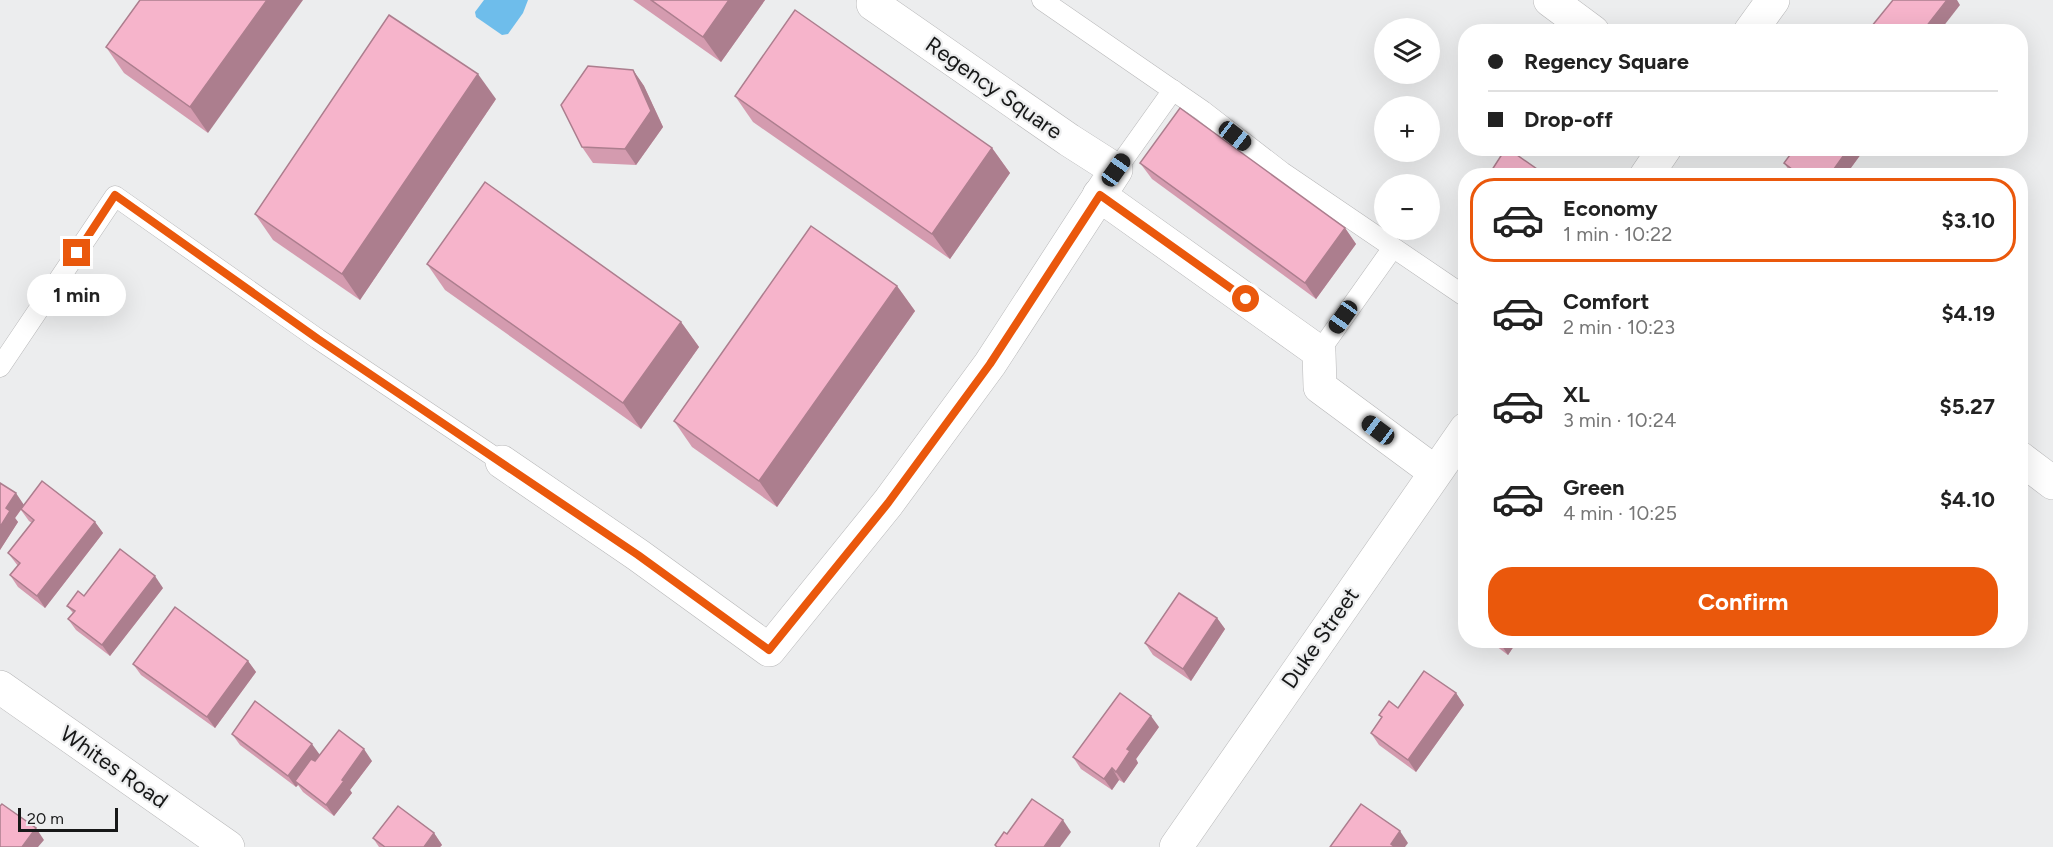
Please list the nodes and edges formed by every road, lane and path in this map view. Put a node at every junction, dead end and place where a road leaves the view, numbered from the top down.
1 (1042, 0) edge
2 (1550, 0) edge
3 (1773, 0) edge
4 (874, 2) edge
5 (1582, 24) edge
6 (1756, 24) edge
7 (1173, 90) junction
8 (1108, 183) junction
9 (1392, 249) junction
10 (1458, 292) edge
11 (1319, 352) junction
12 (0, 367) edge
13 (1458, 440) edge
14 (502, 462) joint
15 (2028, 464) edge
16 (1435, 472) junction
17 (2053, 483) edge
18 (0, 687) edge
19 (228, 847) edge
20 (1176, 847) edge

1 - 7 lane
2 - 5 street
3 - 6 street
4 - 8 street, Regency Square
7 - 8 lane
7 - 9 lane
8 - 11 street, Regency Square
8 - 14 street
9 - 10 lane
9 - 11 lane
11 - 16 street
12 - 14 lane
13 - 16 street, Duke Street
15 - 17 street
16 - 20 street, Duke Street
18 - 19 street, Whites Road

